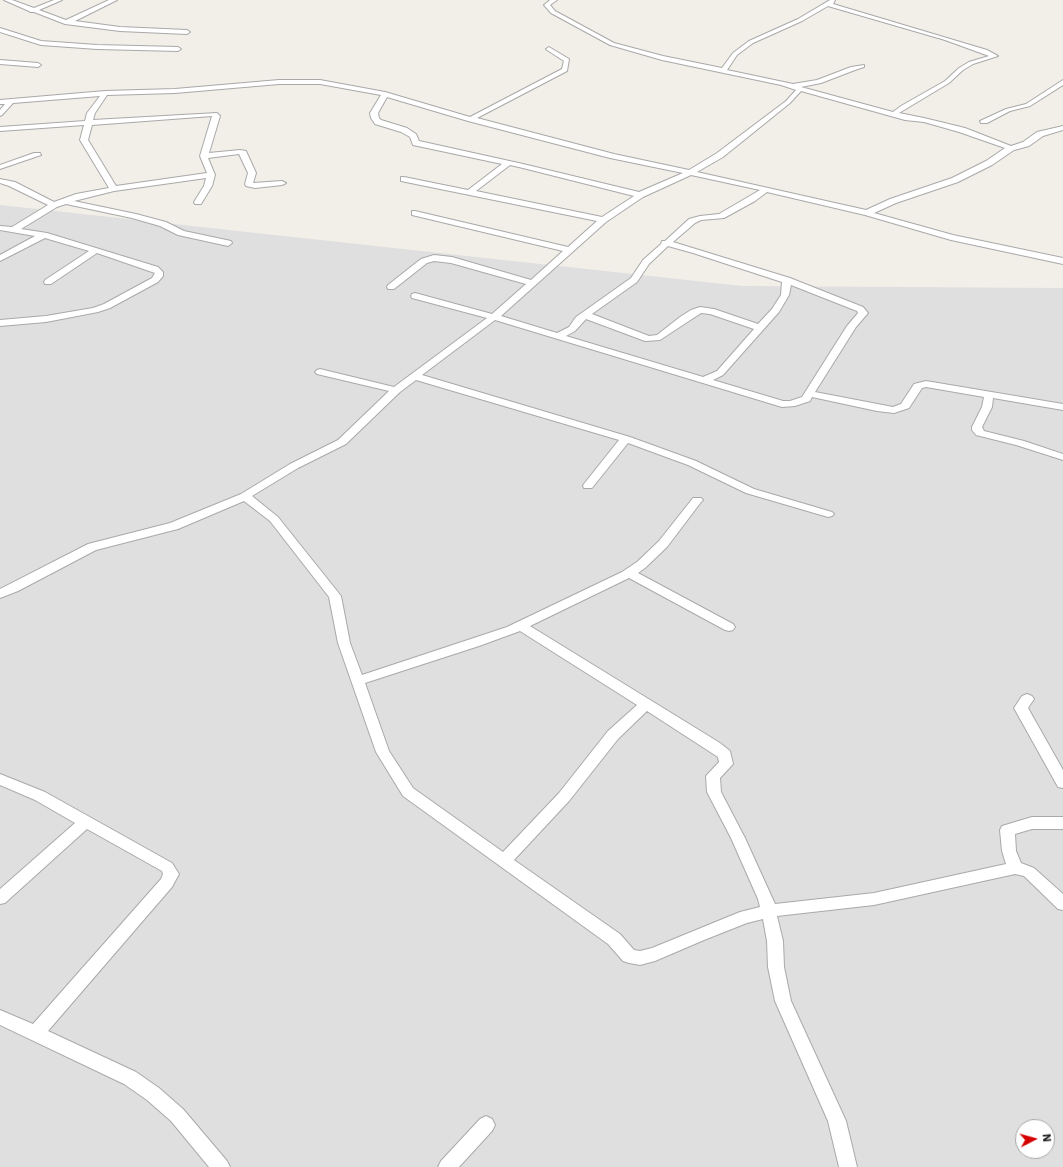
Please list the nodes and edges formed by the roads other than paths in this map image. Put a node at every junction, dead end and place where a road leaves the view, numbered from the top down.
1 (7, 0) edge
2 (59, 0) edge
3 (114, 0) edge
4 (554, 0) edge
5 (834, 0) edge
6 (827, 4) junction
7 (0, 5) edge
8 (32, 10) junction
9 (65, 22) junction
10 (0, 30) edge
11 (187, 32) dead end
12 (178, 48) dead end
13 (549, 49) dead end
14 (0, 62) edge
15 (38, 65) dead end
16 (862, 66) dead end
17 (723, 71) junction
18 (1063, 82) edge
19 (797, 87) junction
20 (105, 93) junction
21 (385, 94) junction
22 (0, 102) edge
23 (10, 102) junction
24 (0, 114) edge
25 (894, 114) junction
26 (471, 119) junction
27 (984, 120) dead end
28 (87, 124) junction
29 (1063, 128) edge
30 (0, 129) edge
31 (1011, 148) junction
32 (37, 155) dead end
33 (204, 156) junction
34 (508, 163) junction
35 (0, 167) edge
36 (690, 173) junction
37 (211, 175) junction
38 (404, 179) dead end
39 (0, 181) edge
40 (12, 184) junction
41 (282, 184) dead end
42 (766, 188) junction
43 (0, 189) edge
44 (114, 189) junction
45 (470, 192) junction
46 (640, 195) junction
47 (65, 201) junction
48 (198, 202) dead end
49 (54, 205) junction
50 (415, 213) dead end
51 (867, 213) junction
52 (603, 220) junction
53 (0, 228) edge
54 (14, 230) junction
55 (44, 235) junction
56 (228, 243) dead end
57 (665, 243) junction
58 (96, 250) junction
59 (570, 250) junction
60 (0, 258) edge
61 (1063, 260) edge
62 (787, 280) junction
63 (48, 282) dead end
64 (532, 283) junction
65 (391, 286) dead end
66 (415, 296) dead end
67 (585, 315) junction
68 (494, 317) junction
69 (0, 323) edge
70 (760, 328) junction
71 (558, 336) junction
72 (320, 372) dead end
73 (414, 376) junction
74 (703, 381) junction
75 (396, 390) junction
76 (810, 394) junction
77 (989, 395) junction
78 (1063, 407) edge
79 (626, 439) junction
80 (1063, 457) edge
81 (588, 486) dead end
82 (244, 496) junction
83 (697, 500) dead end
84 (828, 514) dead end
85 (629, 573) junction
86 (0, 594) edge
87 (521, 626) junction
88 (729, 627) dead end
89 (358, 681) junction
90 (1027, 699) dead end
91 (646, 704) junction
92 (0, 779) edge
93 (1063, 783) edge
94 (86, 822) junction
95 (1063, 823) edge
96 (504, 861) junction
97 (1015, 868) junction
98 (0, 898) edge
99 (1063, 904) edge
100 (768, 912) junction
101 (0, 1017) edge
102 (36, 1033) junction
103 (486, 1125) dead end
104 (221, 1167) edge
105 (447, 1167) edge
106 (848, 1167) edge

1 - 7 street
1 - 8 street
2 - 8 street
3 - 9 street
4 - 17 street
5 - 6 street
6 - 17 street
6 - 25 street
8 - 9 street
9 - 11 street
10 - 12 street
13 - 26 street
14 - 15 street
16 - 19 street
17 - 19 street
18 - 27 street
19 - 25 street
19 - 36 street
20 - 21 street
20 - 23 street
20 - 28 street
21 - 26 street
21 - 34 street
22 - 23 street
23 - 24 street
25 - 31 street
26 - 36 street
28 - 30 street
28 - 33 street
28 - 44 street
29 - 31 street
31 - 51 street
32 - 35 street
33 - 37 street
33 - 41 street
34 - 45 street
34 - 46 street
36 - 42 street
36 - 46 street
37 - 44 street
37 - 48 street
38 - 45 street
39 - 40 street
40 - 43 street
40 - 49 street
42 - 51 street
42 - 57 street
44 - 47 street
45 - 52 street
46 - 52 street
47 - 49 street
47 - 56 street
49 - 54 street
50 - 59 street
51 - 61 street
52 - 59 street
53 - 54 street
54 - 55 street
55 - 58 street
55 - 60 street
57 - 62 street
57 - 67 street
58 - 63 street
58 - 69 street
59 - 64 street
62 - 70 street
62 - 76 street
64 - 65 street
64 - 68 street
66 - 68 street
67 - 70 street
67 - 71 street
68 - 71 street
68 - 73 street
70 - 74 street
71 - 74 street
72 - 75 street
73 - 75 street
73 - 79 street
74 - 76 street
75 - 82 street
76 - 77 street
77 - 78 street
77 - 80 street
79 - 81 street
79 - 84 street
82 - 86 street
82 - 89 street
83 - 85 street
85 - 87 street
85 - 88 street
87 - 89 street
87 - 91 street
89 - 96 street
90 - 93 street
91 - 96 street
91 - 100 street
92 - 94 street
94 - 98 street
94 - 102 street
95 - 97 street
96 - 100 street
97 - 99 street
97 - 100 street
100 - 106 street
101 - 102 street
102 - 104 street
103 - 105 street

